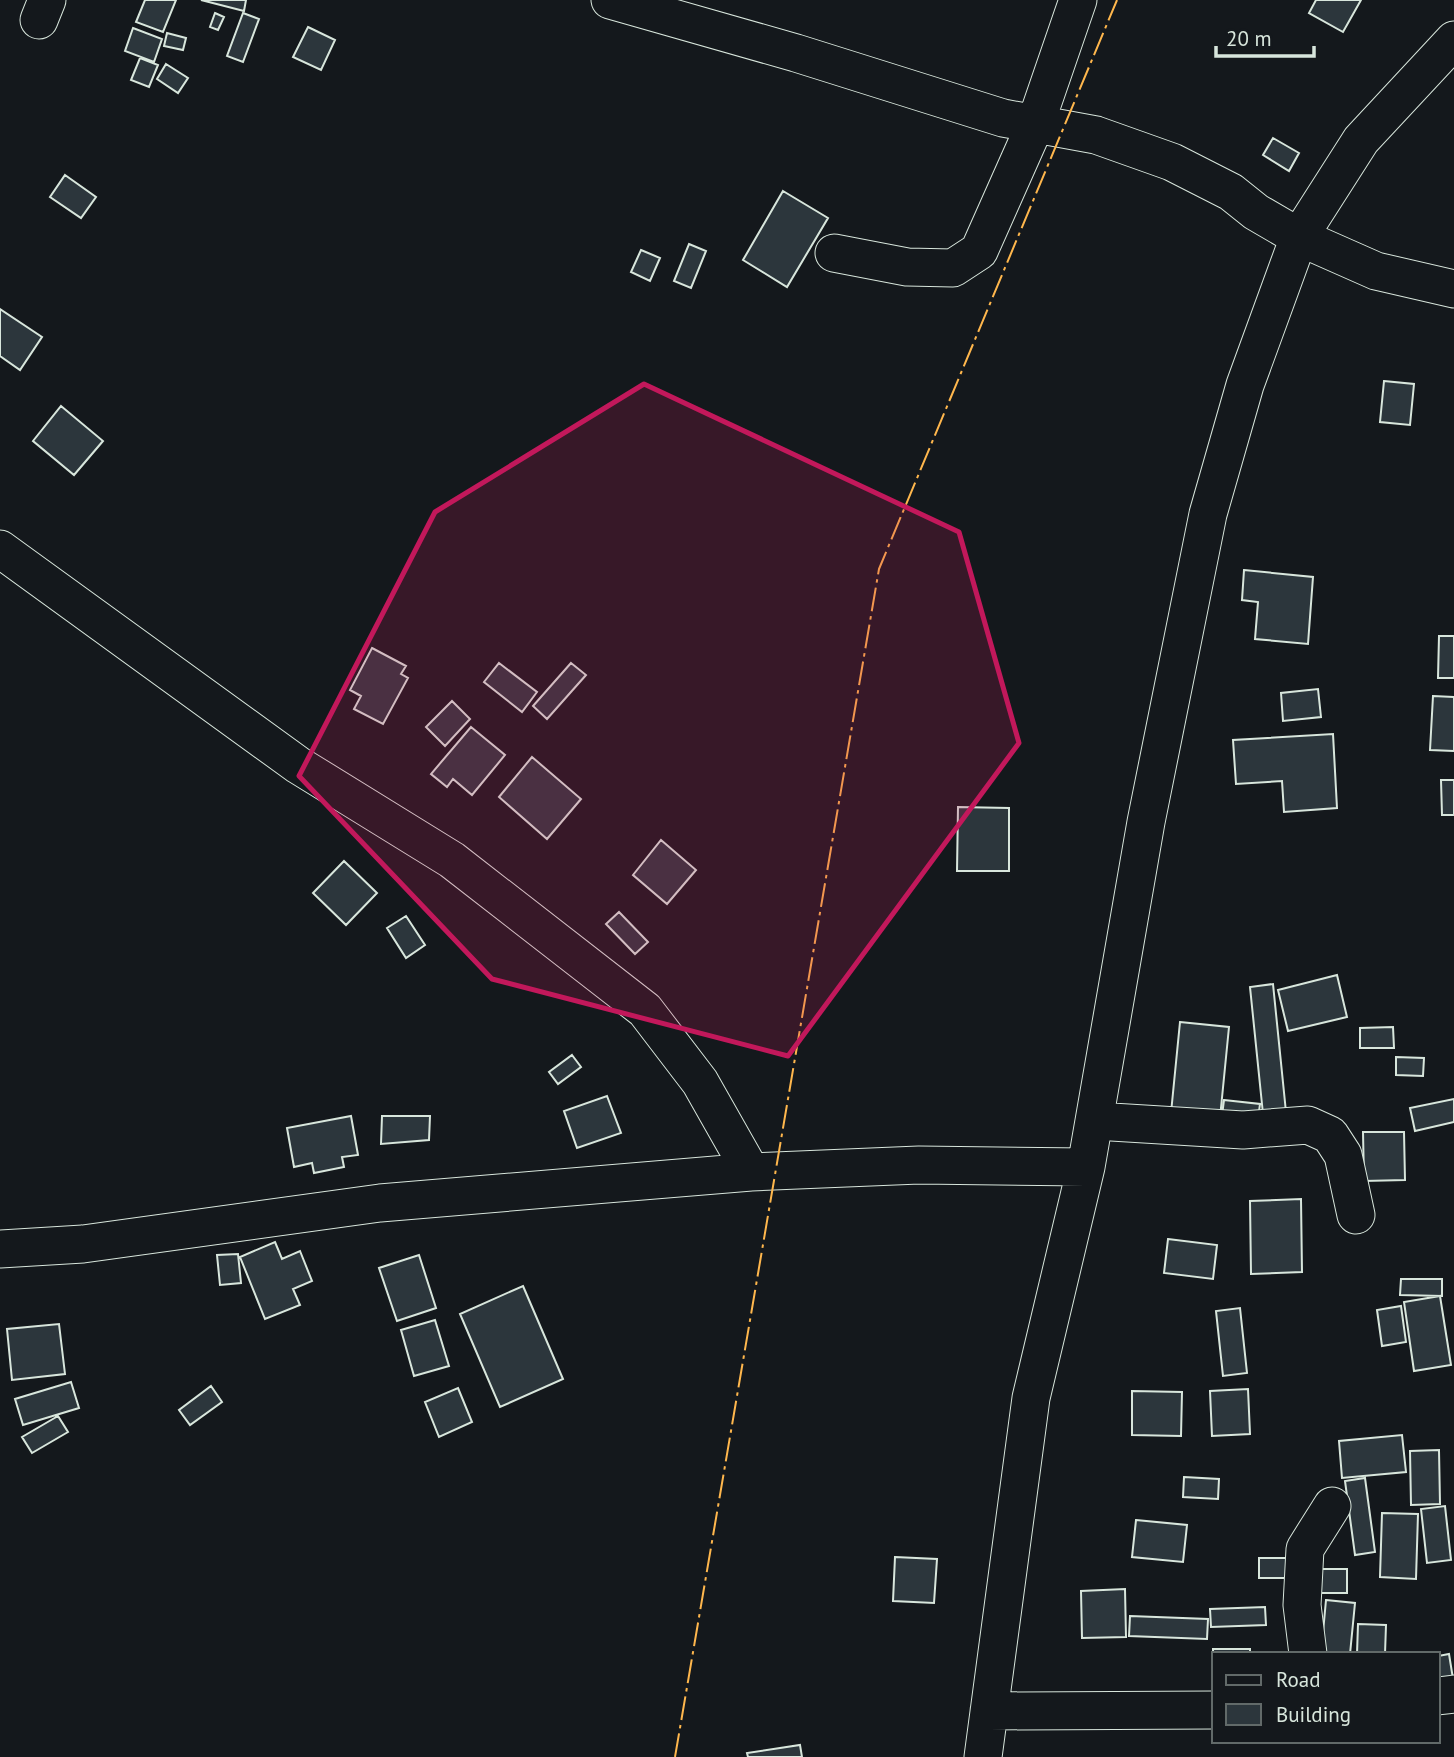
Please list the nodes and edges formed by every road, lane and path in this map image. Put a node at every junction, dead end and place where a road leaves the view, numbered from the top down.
1 (610, 0) edge
2 (1079, 0) edge
3 (1454, 40) edge
4 (1035, 125) junction
5 (1299, 237) junction
6 (834, 253) dead end
7 (1454, 289) edge
8 (0, 549) edge
9 (1095, 1121) junction
10 (1086, 1167) junction
11 (751, 1172) junction
12 (1356, 1214) dead end
13 (0, 1250) edge
14 (1332, 1506) dead end
15 (1308, 1652) edge
16 (1212, 1710) edge
17 (989, 1711) junction
18 (983, 1757) edge

1 - 4 street
2 - 4 street
3 - 5 street
4 - 5 street
4 - 6 street
5 - 7 street
5 - 9 street
8 - 11 street
9 - 10 street
9 - 12 street
10 - 11 street
10 - 17 street
11 - 13 street
14 - 15 street
16 - 17 street
17 - 18 street

